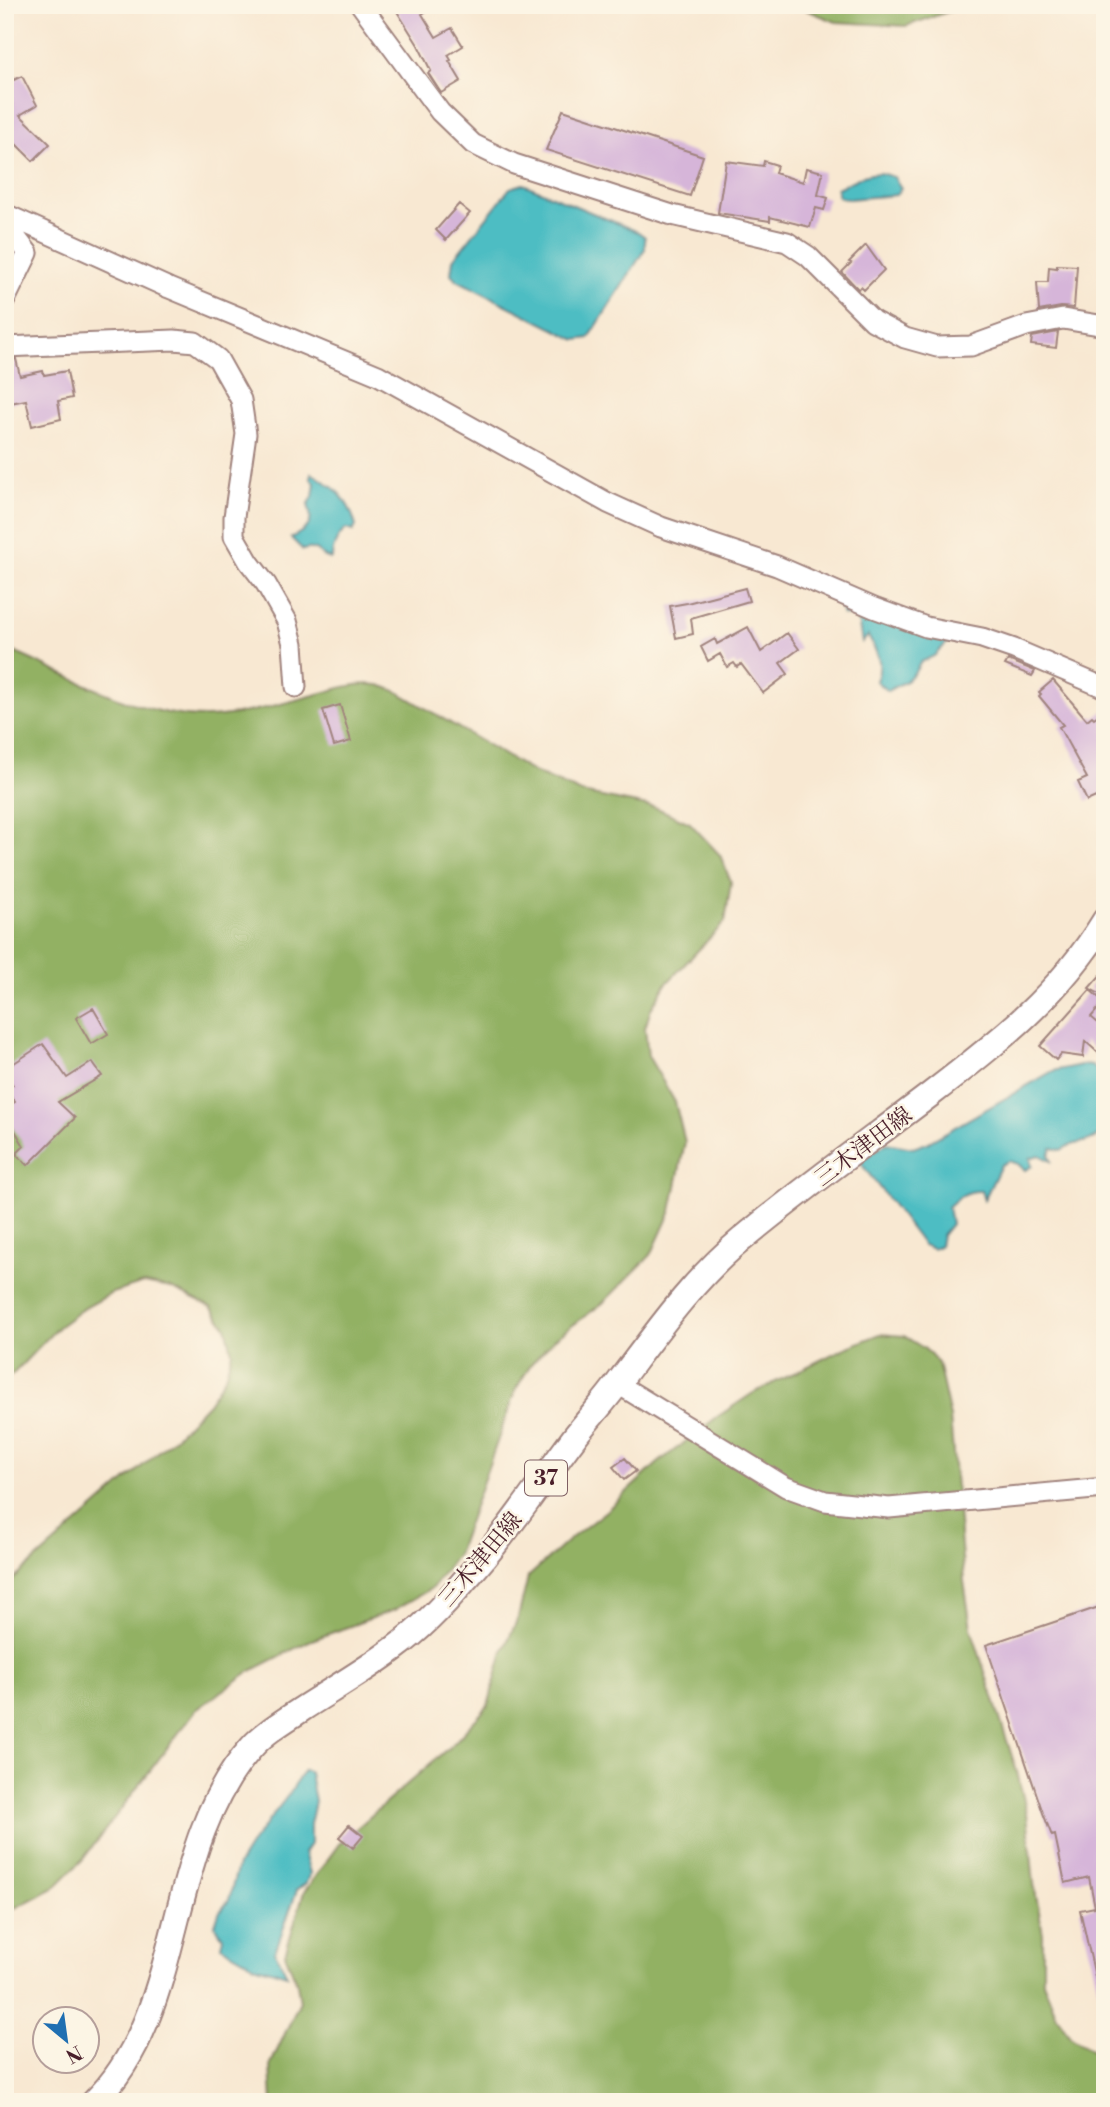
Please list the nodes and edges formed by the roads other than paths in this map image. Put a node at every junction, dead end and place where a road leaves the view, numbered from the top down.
1 (360, 5) edge
2 (5, 215) edge
3 (5, 223) edge
4 (5, 300) edge
5 (1105, 326) edge
6 (5, 347) edge
7 (296, 687) dead end
8 (1105, 688) edge
9 (1105, 920) edge
10 (618, 1384) junction
11 (1105, 1488) edge
12 (94, 2102) edge

1 - 5 street
2 - 8 street
3 - 4 street
6 - 7 street
9 - 10 main road, 三木津田線 / 37
10 - 11 street
10 - 12 main road, 三木津田線 / 37

